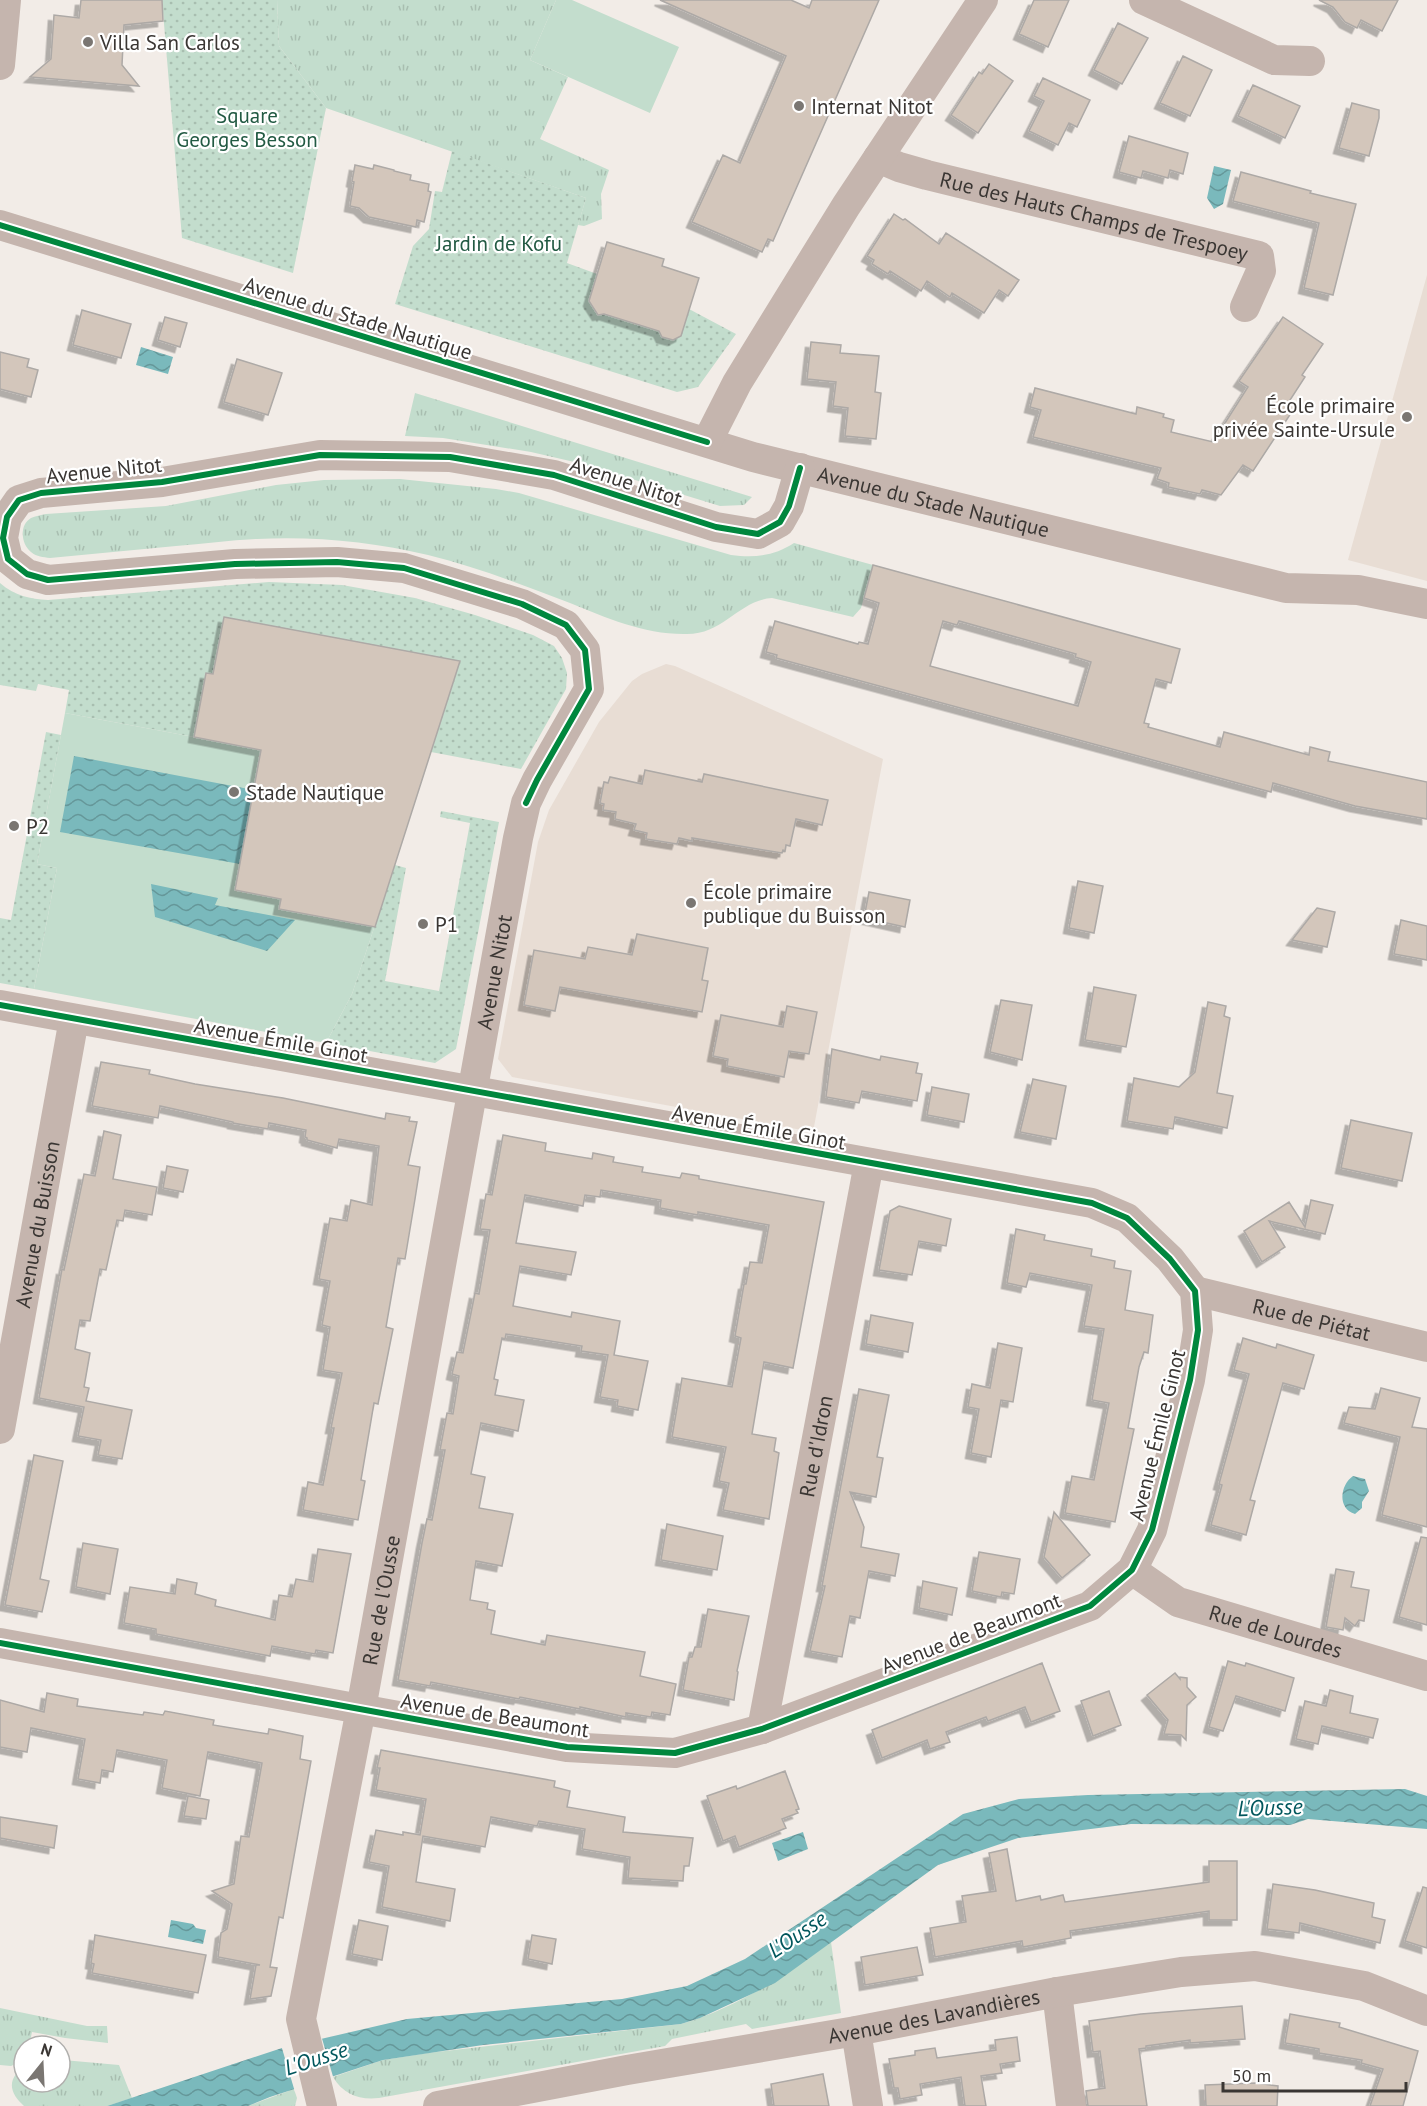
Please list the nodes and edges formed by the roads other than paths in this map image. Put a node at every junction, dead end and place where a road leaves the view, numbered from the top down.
1 (6, 0) edge
2 (983, 0) edge
3 (1144, 0) edge
4 (1310, 61) dead end
5 (0, 65) edge
6 (878, 158) junction
7 (0, 225) edge
8 (1245, 307) dead end
9 (707, 442) junction
10 (800, 468) junction
11 (1427, 604) edge
12 (0, 1005) edge
13 (74, 1020) junction
14 (471, 1092) junction
15 (869, 1163) junction
16 (1195, 1292) junction
17 (1427, 1347) edge
18 (0, 1429) edge
19 (1132, 1570) junction
20 (0, 1643) edge
21 (1427, 1676) edge
22 (361, 1709) junction
23 (762, 1730) junction
24 (1057, 1992) junction
25 (1427, 2011) edge
26 (856, 2031) junction
27 (320, 2099) edge
28 (438, 2106) edge
29 (868, 2106) edge
30 (1071, 2106) edge

1 - 5 street
2 - 6 street
3 - 4 street
6 - 8 street, Rue des Hauts Champs de Trespoey
6 - 9 street
7 - 9 street, Avenue du Stade Nautique
9 - 10 street, Avenue du Stade Nautique
10 - 11 street, Avenue du Stade Nautique
10 - 14 street, Avenue Nitot
12 - 13 street, Avenue Émile Ginot
13 - 14 street, Avenue Émile Ginot
13 - 18 street, Avenue du Buisson
14 - 15 street, Avenue Émile Ginot
14 - 22 street, Rue de l'Ousse
15 - 16 street, Avenue Émile Ginot
15 - 23 street, Rue d'Idron
16 - 17 street, Rue de Piétat
16 - 19 street, Avenue Émile Ginot
19 - 21 street, Rue de Lourdes
19 - 23 street, Avenue de Beaumont
20 - 22 street, Avenue de Beaumont
22 - 23 street, Avenue de Beaumont
22 - 27 street, Rue de l'Ousse
24 - 25 street, Avenue des Lavandières
24 - 26 street, Avenue des Lavandières
24 - 30 street
26 - 28 street, Avenue des Lavandières
26 - 29 street

